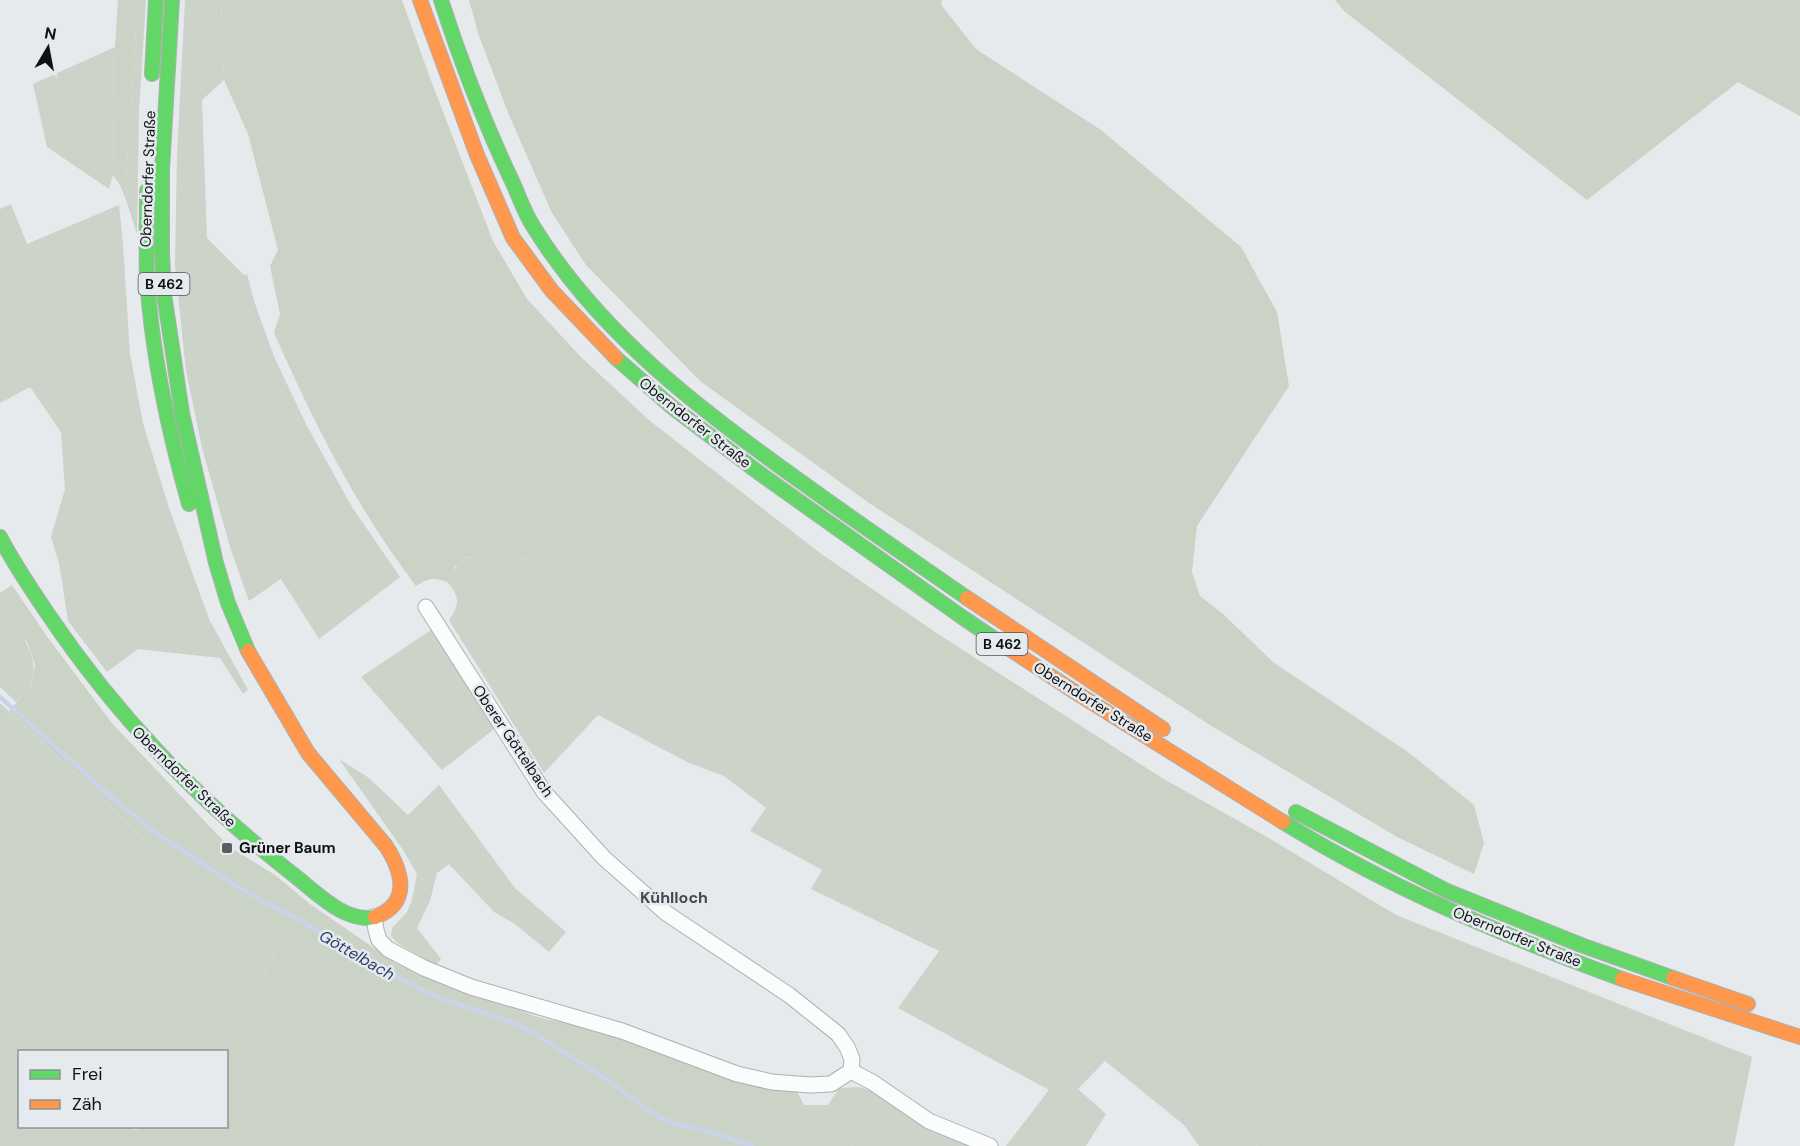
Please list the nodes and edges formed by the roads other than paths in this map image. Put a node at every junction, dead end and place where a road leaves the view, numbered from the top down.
1 (156, 0) edge
2 (172, 0) edge
3 (420, 0) edge
4 (441, 0) edge
5 (152, 88) dead end
6 (148, 177) dead end
7 (0, 537) edge
8 (216, 563) junction
9 (426, 608) dead end
10 (1177, 738) dead end
11 (1281, 803) dead end
12 (374, 917) junction
13 (1756, 1007) dead end
14 (1800, 1037) edge
15 (851, 1071) junction
16 (990, 1146) edge

1 - 5 main road, Oberndorfer Straße
2 - 8 main road, Oberndorfer Straße / B 462
3 - 14 main road, Oberndorfer Straße / B 462
4 - 10 main road, Oberndorfer Straße / B 462
6 - 8 main road, Oberndorfer Straße / B 462
7 - 12 main road, Oberndorfer Straße
8 - 12 main road, Oberndorfer Straße / B 462
9 - 15 street, Oberer Göttelbach
11 - 13 main road, Oberndorfer Straße
12 - 15 street
15 - 16 street

